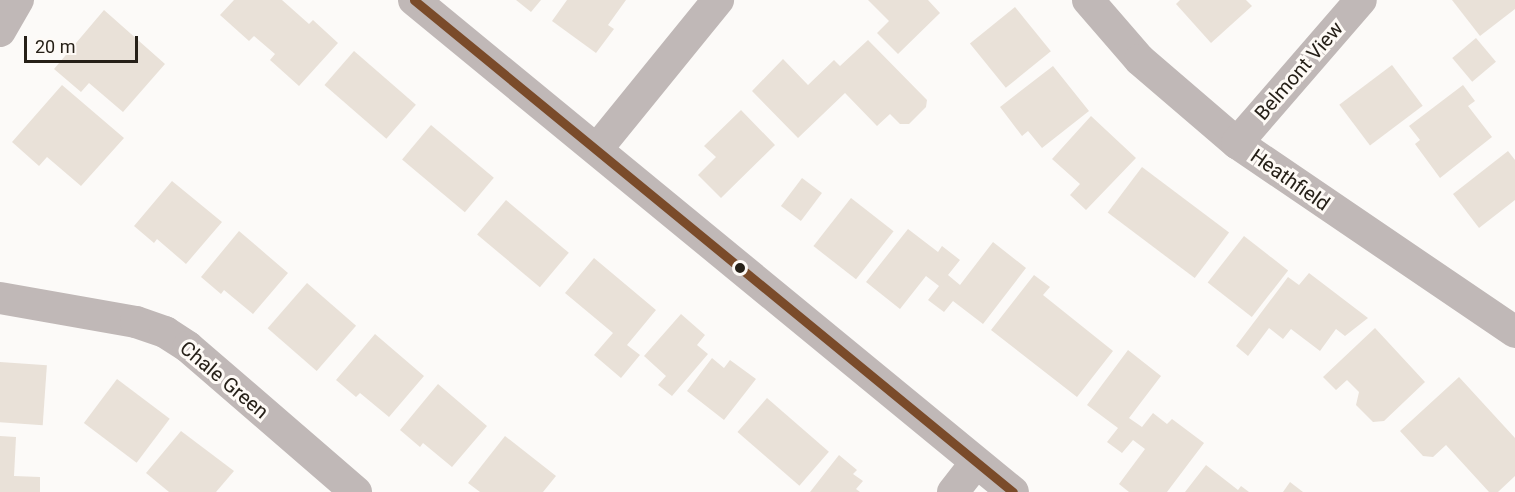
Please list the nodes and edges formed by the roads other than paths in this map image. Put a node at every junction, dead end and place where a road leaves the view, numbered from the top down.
1 (18, 0) edge
2 (414, 0) edge
3 (718, 0) edge
4 (1088, 0) edge
5 (1361, 0) edge
6 (0, 31) edge
7 (1237, 143) junction
8 (597, 149) junction
9 (0, 298) edge
10 (1515, 332) edge
11 (976, 463) junction
12 (356, 492) edge
13 (953, 492) edge
14 (1013, 492) edge

1 - 6 street
2 - 8 street
3 - 8 street
4 - 7 street, Heathfield
5 - 7 street, Belmont View
7 - 10 street, Heathfield
8 - 11 street
9 - 12 street, Chale Green
11 - 13 street
11 - 14 street

